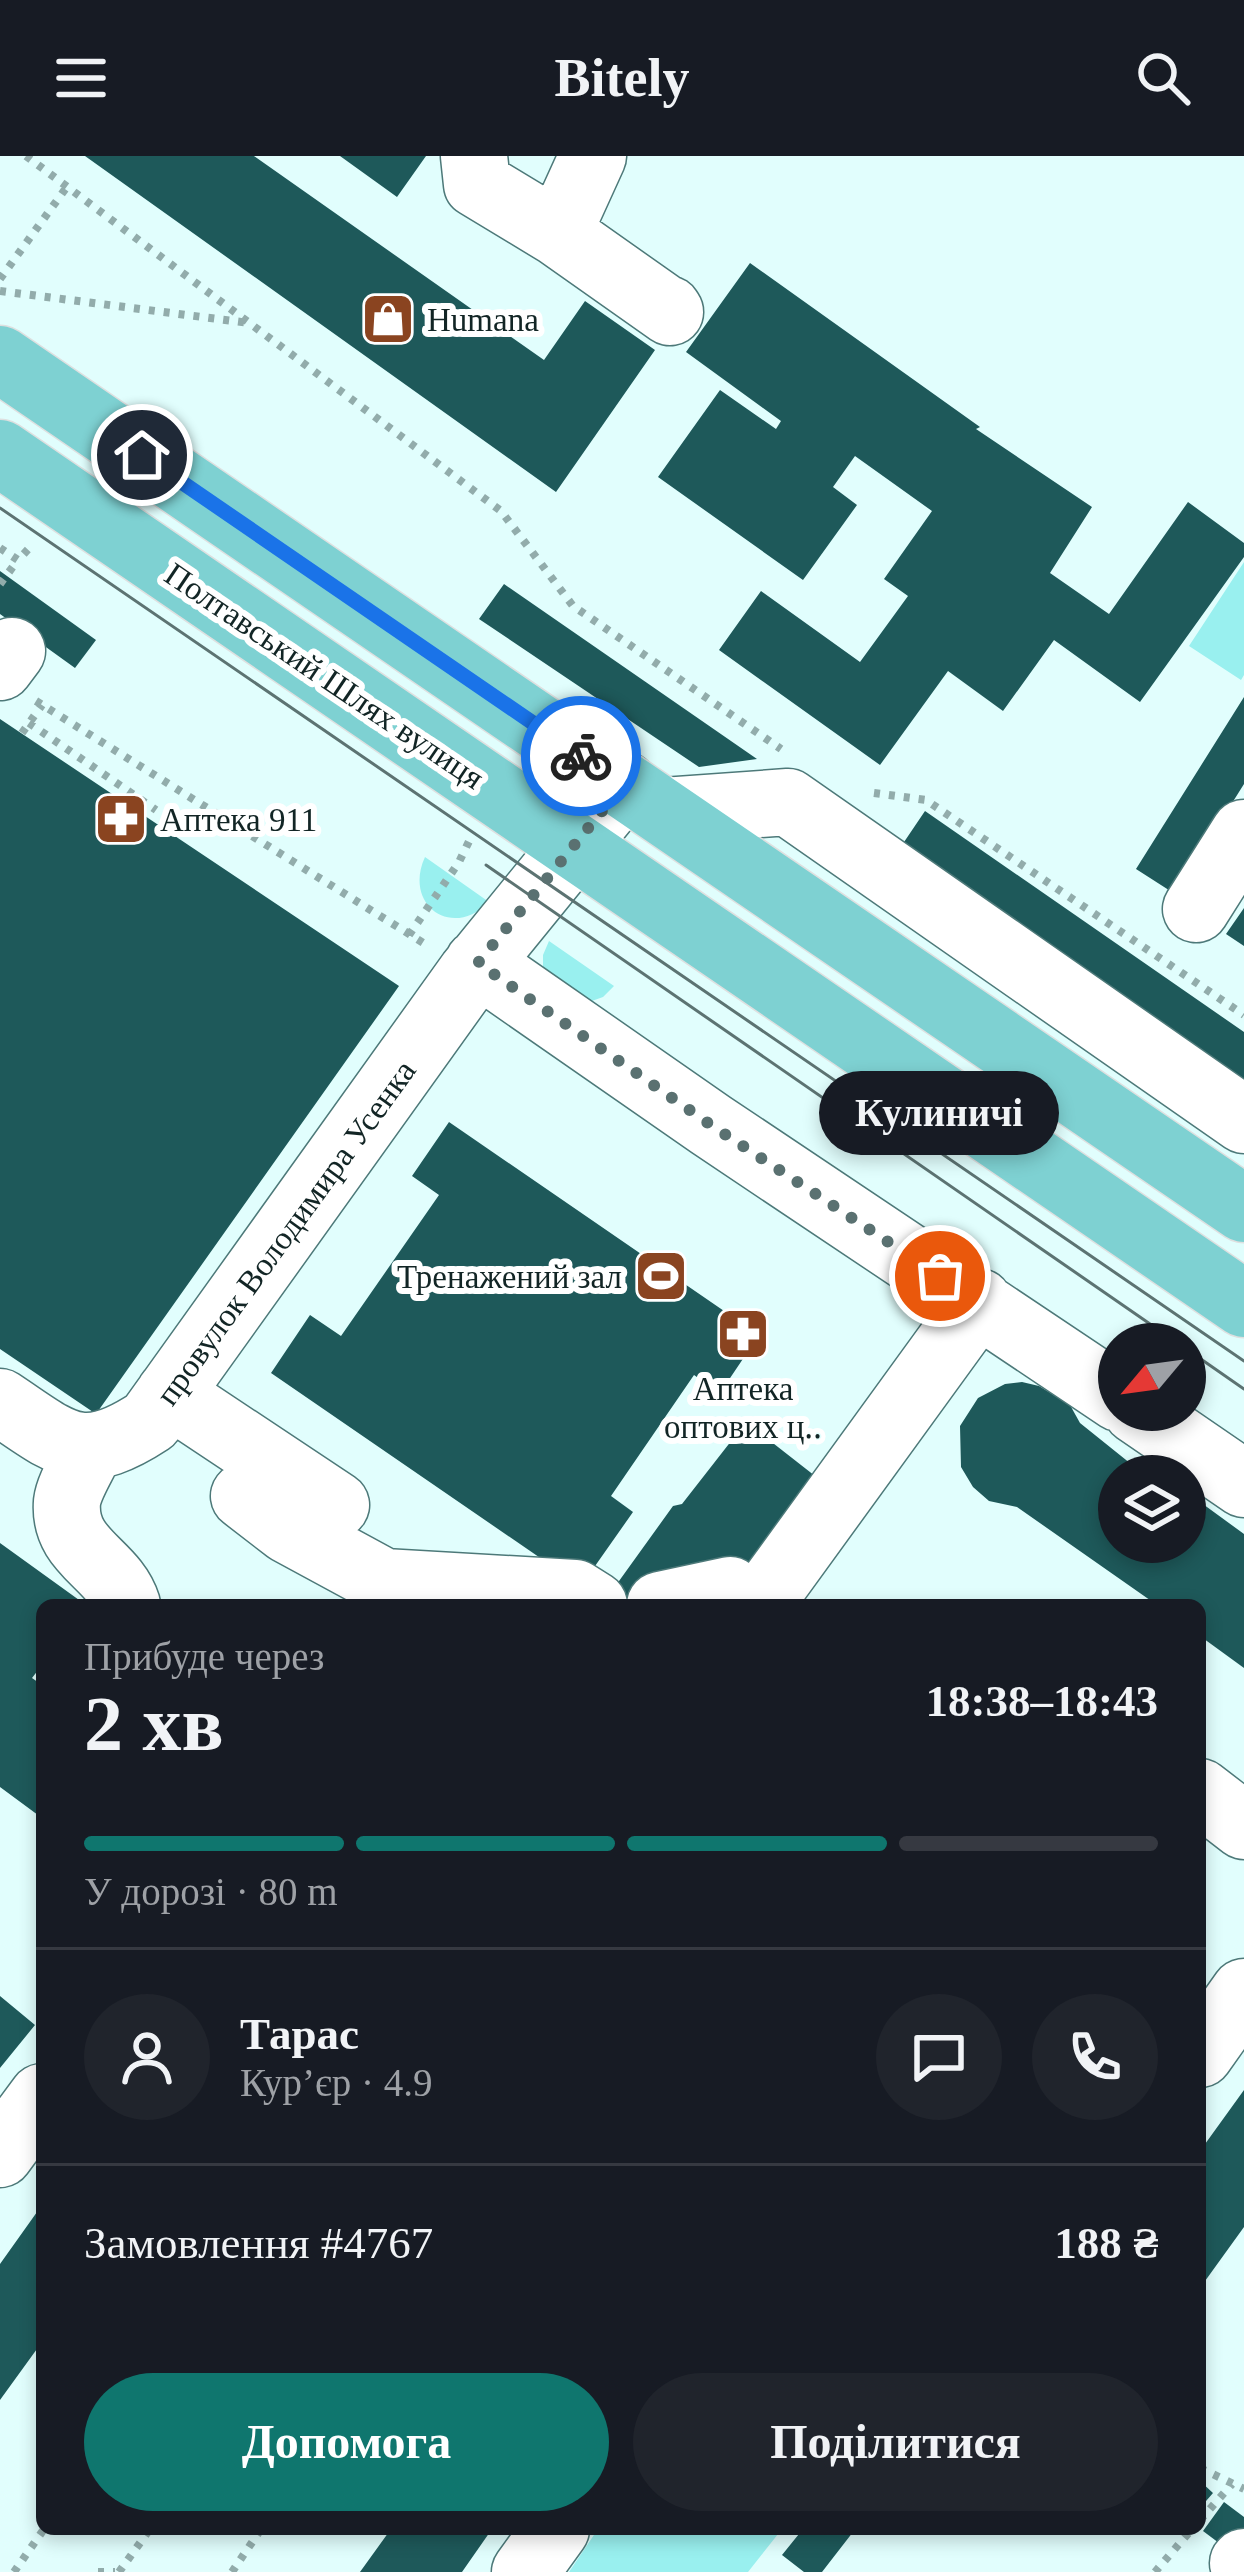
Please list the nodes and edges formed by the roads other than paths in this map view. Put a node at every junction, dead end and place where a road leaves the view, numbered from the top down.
1 (474, 156) edge
2 (593, 156) edge
3 (558, 233) junction
4 (668, 309) dead end
5 (0, 359) edge
6 (0, 453) edge
7 (644, 798) junction
8 (1244, 833) edge
9 (574, 846) junction
10 (1196, 910) dead end
11 (459, 958) junction
12 (1244, 1120) edge
13 (1244, 1209) edge
14 (979, 1302) junction
15 (1244, 1304) edge
16 (1098, 1384) edge
17 (169, 1394) junction
18 (0, 1402) edge
19 (1167, 1431) edge
20 (90, 1449) junction
21 (1244, 1484) edge
22 (244, 1496) dead end
23 (336, 1505) dead end
24 (125, 1599) edge
25 (584, 1599) edge
26 (688, 1599) edge
27 (741, 1599) edge
28 (763, 1599) edge
29 (1206, 1797) edge
30 (1244, 1826) edge
31 (1244, 1992) edge
32 (1206, 2046) edge
33 (36, 2105) edge
34 (0, 2154) edge
35 (552, 2535) edge
36 (525, 2572) edge

1 - 3 street
2 - 3 street
3 - 4 street
5 - 7 main road
6 - 9 main road, Полтавський Шлях вулиця
7 - 9 street, провулок Володимира Усенка
7 - 12 street
7 - 13 main road
8 - 10 street
9 - 11 street, провулок Володимира Усенка
9 - 15 main road, Полтавський Шлях вулиця
11 - 14 street
11 - 17 street, провулок Володимира Усенка
14 - 16 street
14 - 28 street
17 - 20 street, провулок Володимира Усенка
17 - 23 street
18 - 20 street
19 - 21 street
20 - 24 street
22 - 25 street
26 - 27 street
29 - 30 street
31 - 32 street
33 - 34 street
35 - 36 street

